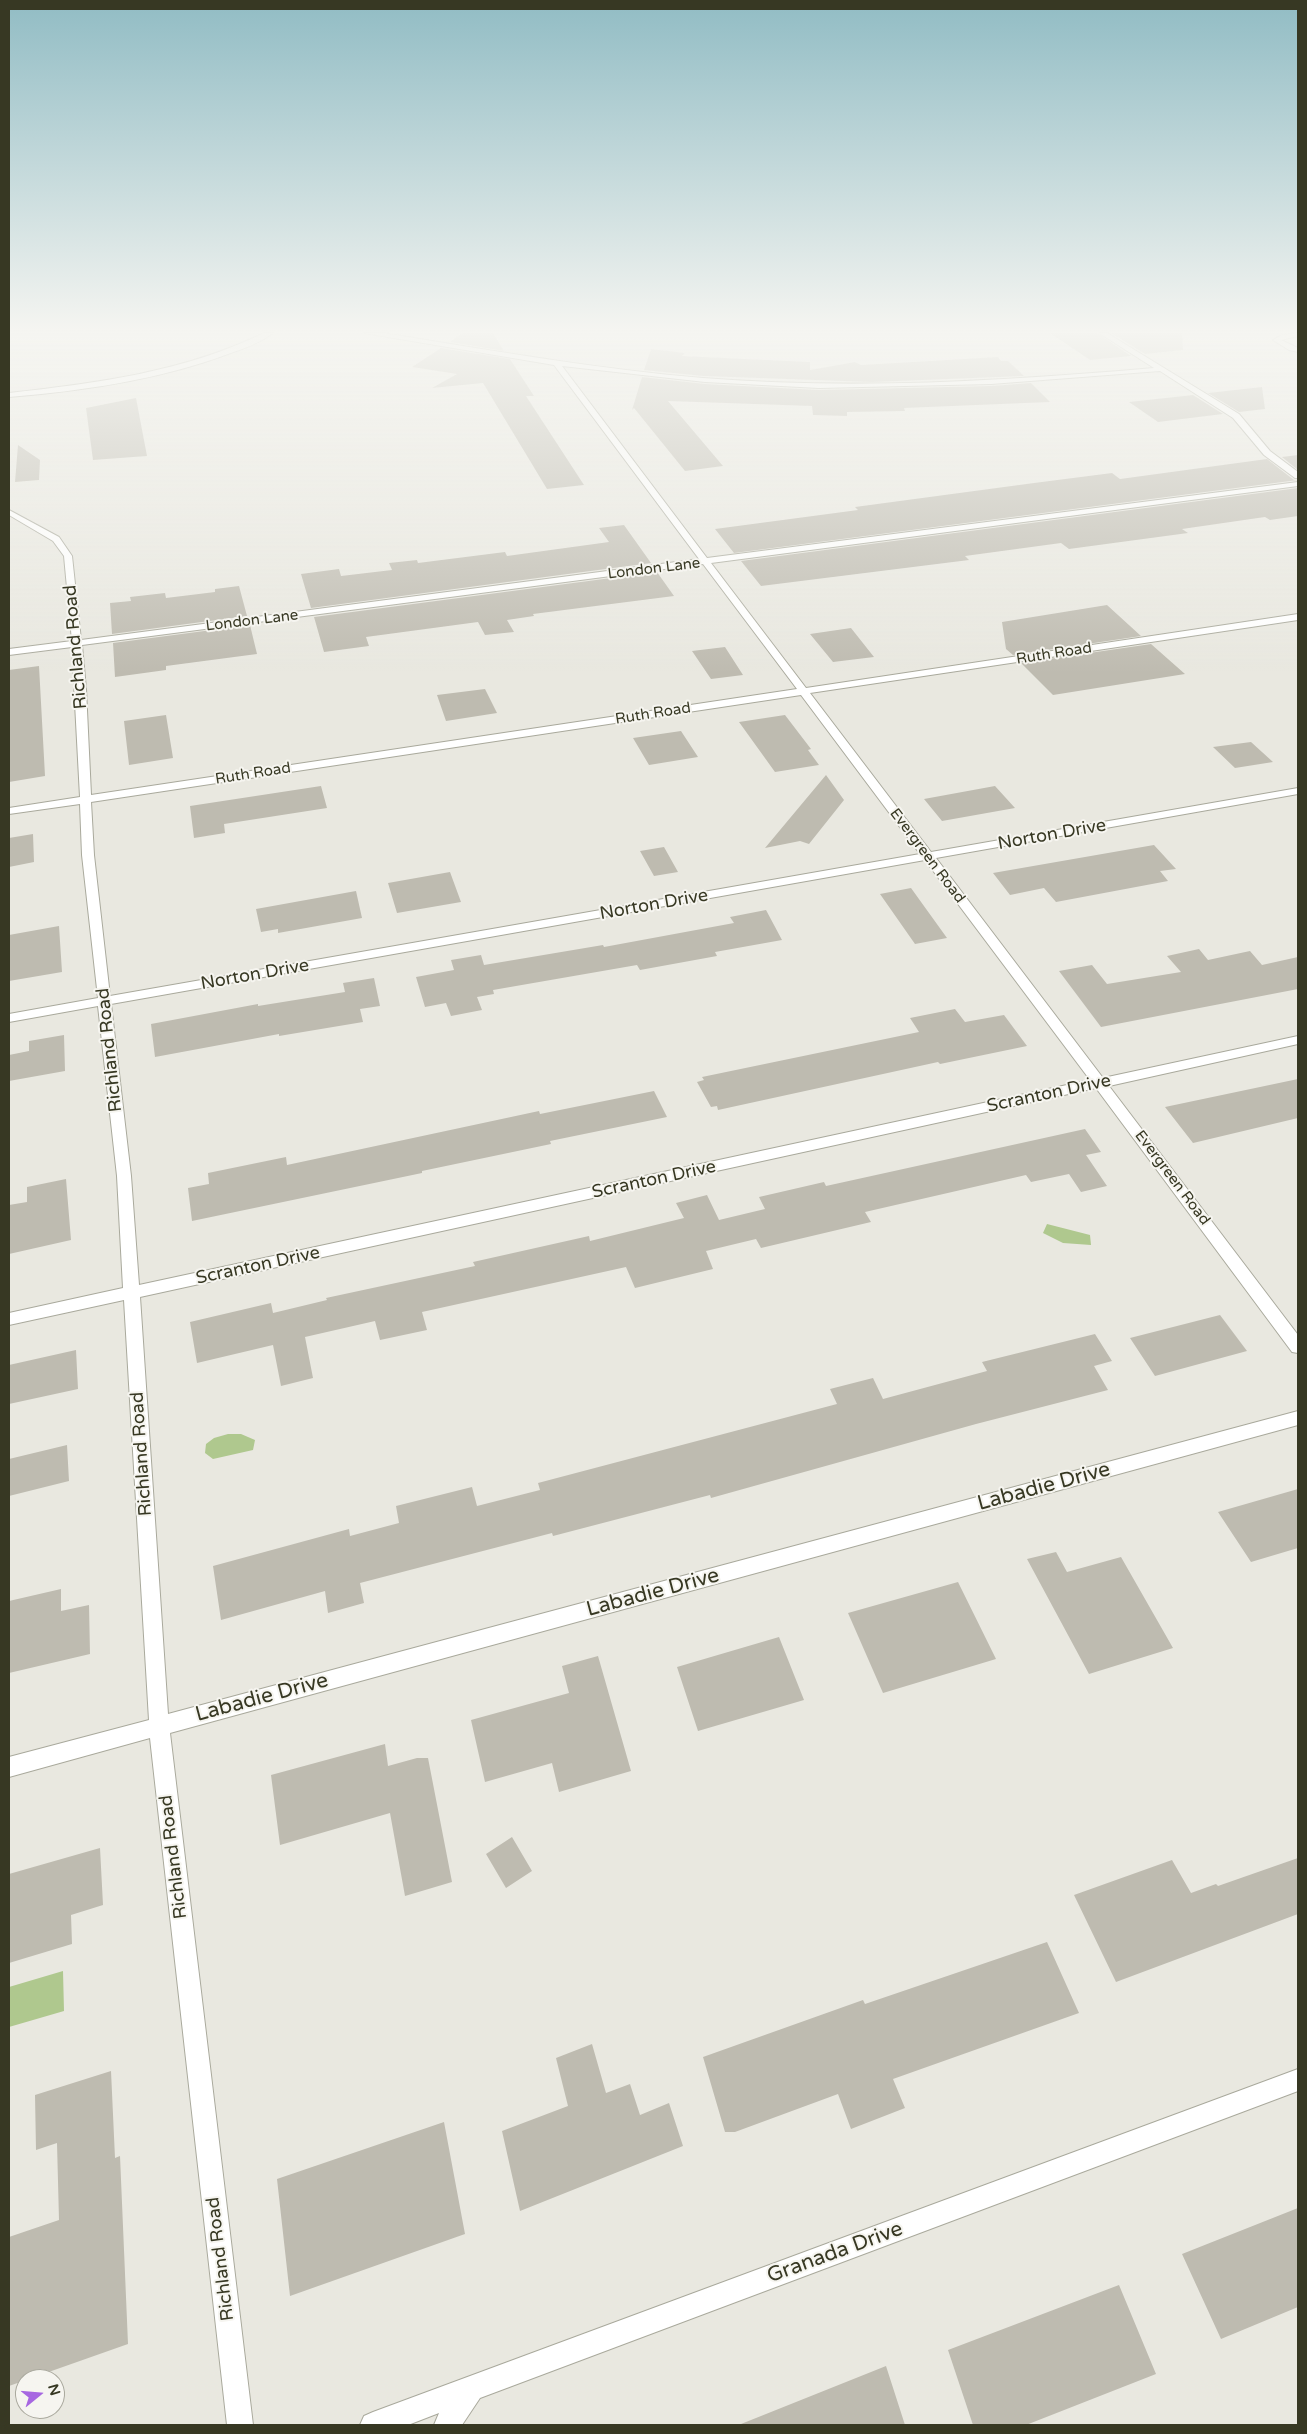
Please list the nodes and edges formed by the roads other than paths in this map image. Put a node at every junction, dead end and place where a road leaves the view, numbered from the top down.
1 (619, 447) edge
2 (1262, 447) edge
3 (1298, 476) edge
4 (1298, 484) edge
5 (9, 512) edge
6 (705, 562) junction
7 (1298, 617) edge
8 (75, 644) junction
9 (9, 652) edge
10 (802, 692) junction
11 (1298, 792) edge
12 (85, 800) junction
13 (9, 811) edge
14 (929, 857) junction
15 (104, 1001) junction
16 (9, 1018) edge
17 (1298, 1040) edge
18 (1102, 1083) junction
19 (132, 1293) junction
20 (9, 1319) edge
21 (1298, 1347) edge
22 (1298, 1418) edge
23 (158, 1726) junction
24 (9, 1767) edge
25 (1298, 2080) edge
26 (471, 2388) junction
27 (240, 2425) edge
28 (372, 2425) edge
29 (447, 2425) edge

1 - 6 street, Evergreen Road
2 - 3 street
4 - 6 street, London Lane
5 - 8 street, Richland Road
6 - 8 street, London Lane
6 - 10 street, Evergreen Road
7 - 10 street, Ruth Road
8 - 9 street, London Lane
8 - 12 street, Richland Road
10 - 12 street, Ruth Road
10 - 14 street, Evergreen Road
11 - 14 street, Norton Drive
12 - 13 street, Ruth Road
12 - 15 street, Richland Road
14 - 15 street, Norton Drive
14 - 18 street, Evergreen Road
15 - 16 street, Norton Drive
15 - 19 street, Richland Road
17 - 18 street, Scranton Drive
18 - 19 street, Scranton Drive
18 - 21 street, Evergreen Road
19 - 20 street, Scranton Drive
19 - 23 street, Richland Road
22 - 23 street, Labadie Drive
23 - 24 street, Labadie Drive
23 - 27 street, Richland Road
25 - 26 street, Granada Drive
26 - 28 street, Granada Drive
26 - 29 street

